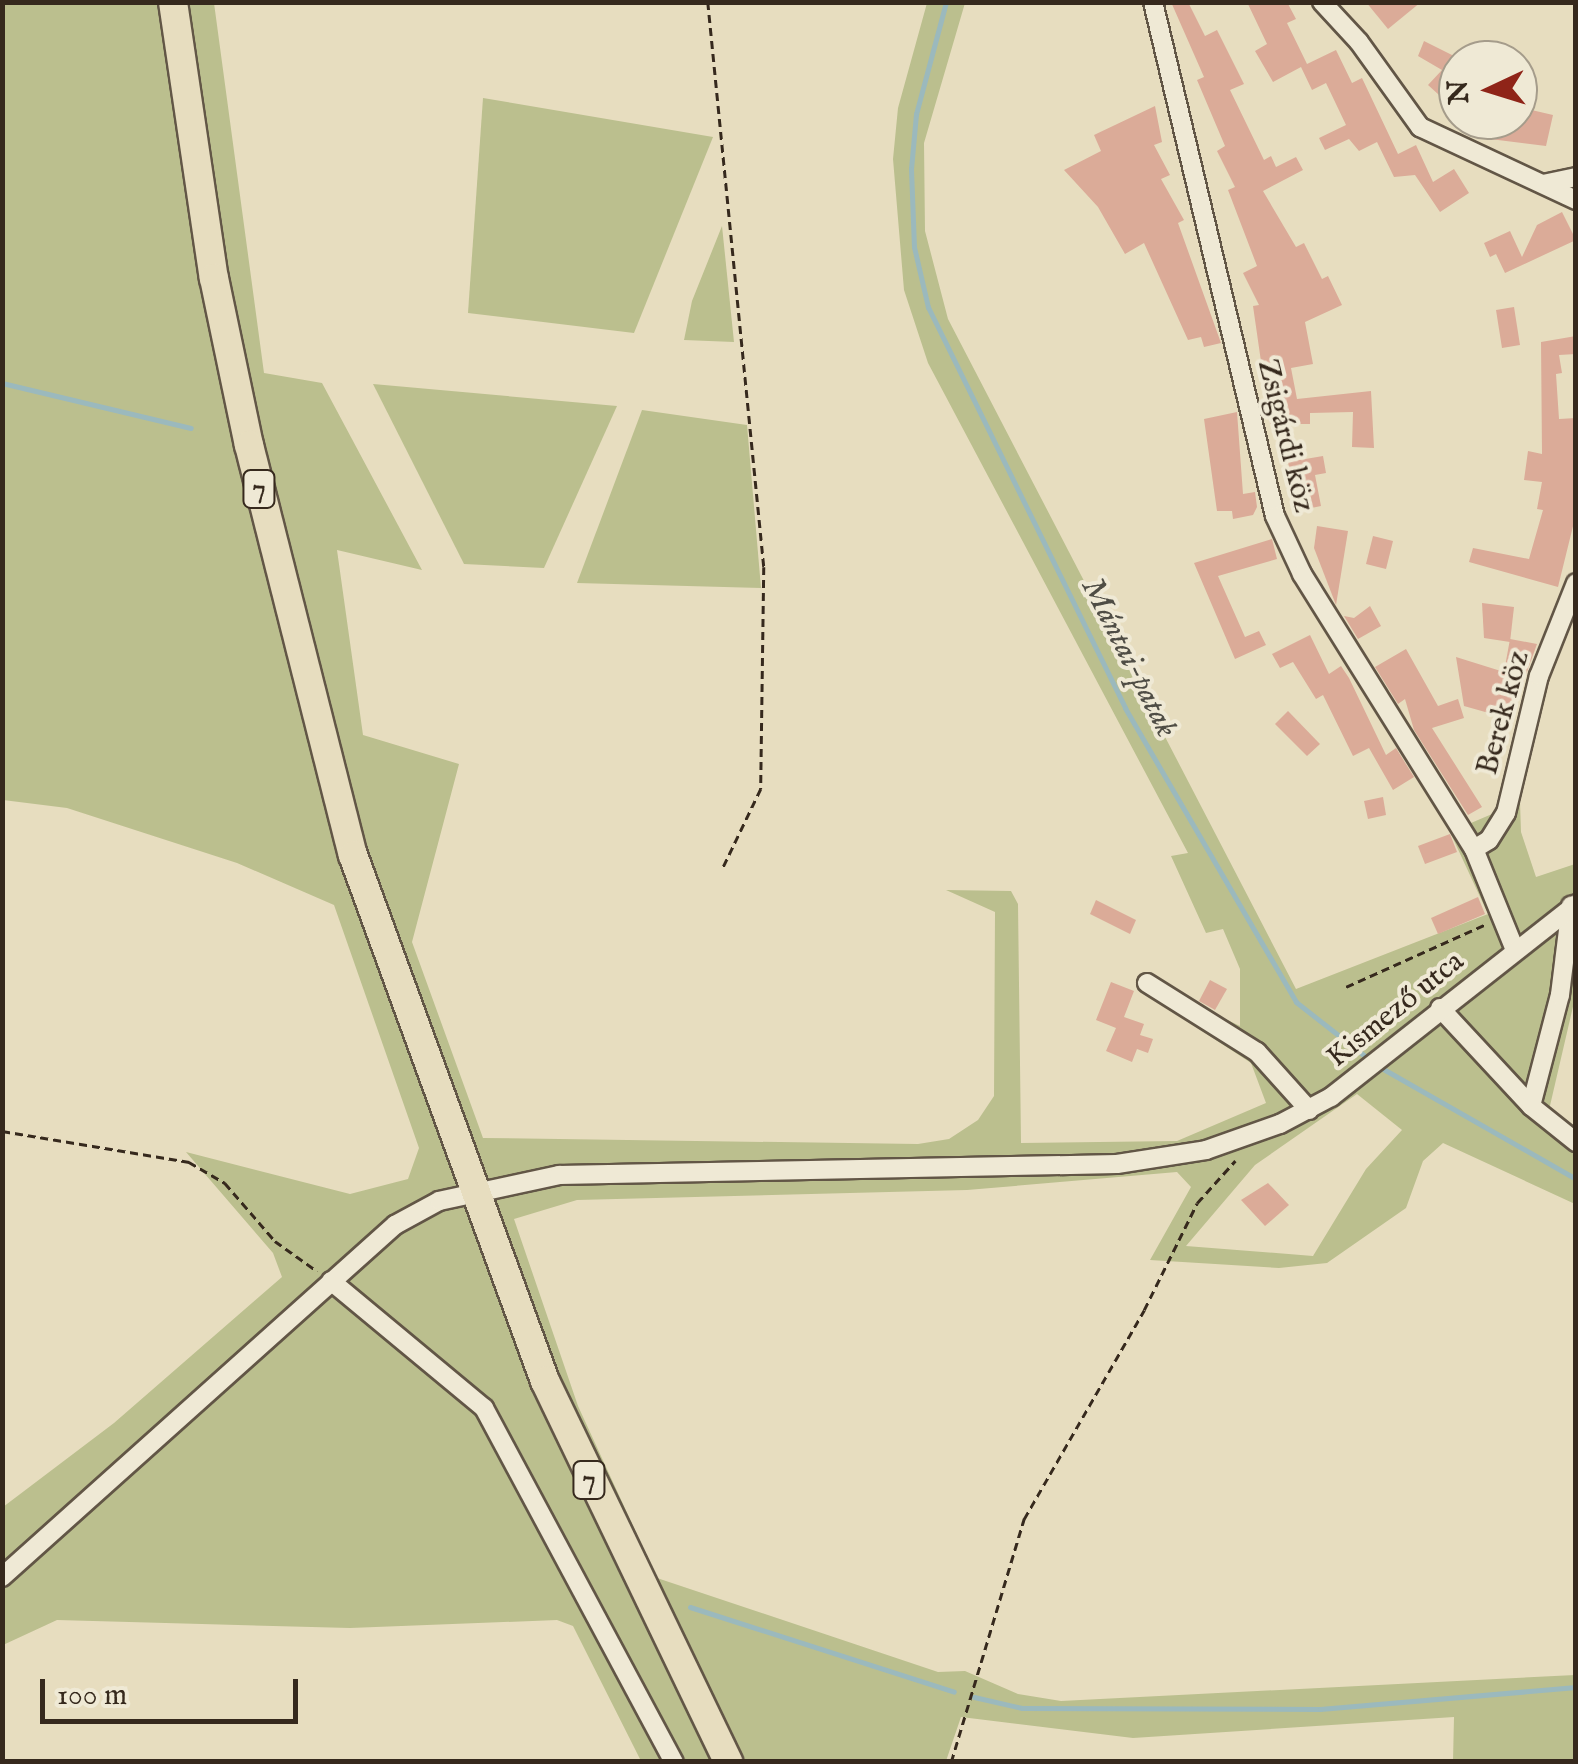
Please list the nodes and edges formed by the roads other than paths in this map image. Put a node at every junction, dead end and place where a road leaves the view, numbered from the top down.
1 (173, 2) edge
2 (1152, 2) edge
3 (1322, 2) edge
4 (1576, 177) edge
5 (1538, 184) junction
6 (1576, 200) edge
7 (1576, 583) edge
8 (1474, 849) junction
9 (1573, 905) edge
10 (1515, 950) junction
11 (1147, 983) dead end
12 (1440, 1008) junction
13 (1530, 1106) junction
14 (1309, 1110) junction
15 (1576, 1142) edge
16 (471, 1190) junction
17 (331, 1281) junction
18 (2, 1577) edge
19 (674, 1762) edge
20 (728, 1762) edge

1 - 16 main road, 7
2 - 8 street, Zsigárdi köz
3 - 5 street
4 - 5 street
5 - 6 street
7 - 8 street, Berek köz
8 - 10 street, Zsigárdi köz
9 - 10 street, Kismező utca
9 - 13 street
10 - 12 street, Kismező utca
11 - 14 street
12 - 13 street
12 - 14 street, Kismező utca
13 - 15 street
14 - 16 street, Kismező utca
16 - 17 street, Kismező utca
16 - 20 main road, 7
17 - 18 street, Kismező utca
17 - 19 street

